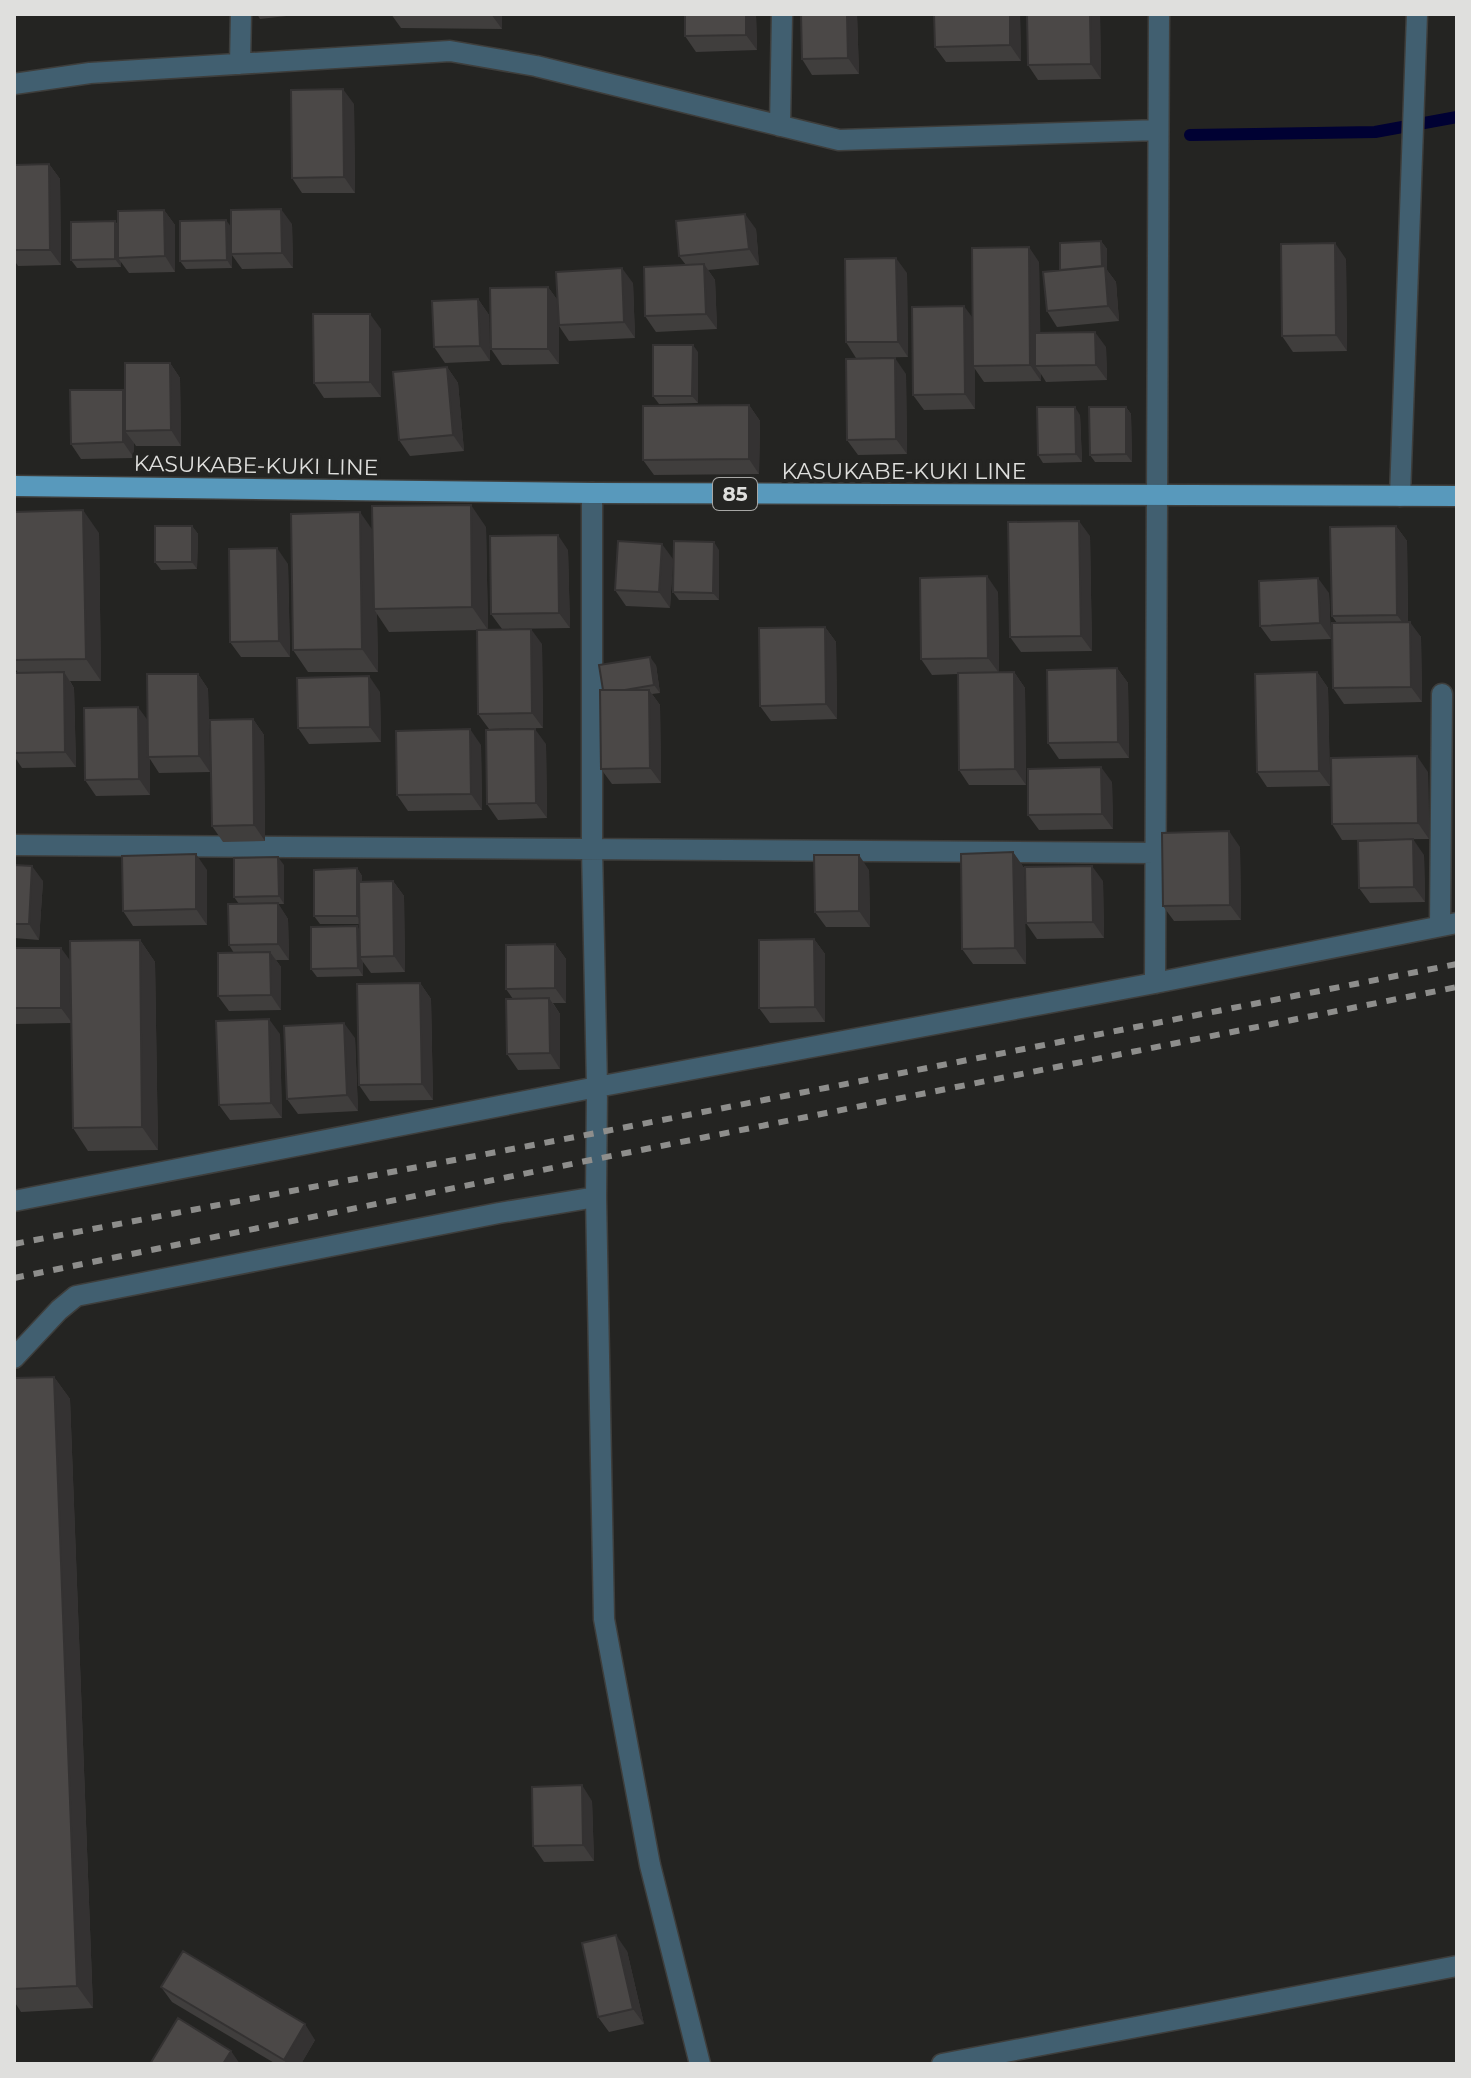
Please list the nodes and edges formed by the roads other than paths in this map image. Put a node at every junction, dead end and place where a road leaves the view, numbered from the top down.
1 (241, 14) edge
2 (782, 14) edge
3 (1159, 14) edge
4 (1417, 14) edge
5 (240, 64) junction
6 (14, 84) edge
7 (780, 126) junction
8 (1158, 130) junction
9 (14, 486) edge
10 (592, 493) junction
11 (1156, 496) junction
12 (1400, 496) junction
13 (1457, 496) edge
14 (1442, 694) dead end
15 (14, 845) edge
16 (592, 849) junction
17 (1156, 853) junction
18 (1449, 925) edge
19 (1155, 983) junction
20 (597, 1087) junction
21 (596, 1197) junction
22 (14, 1201) edge
23 (14, 1358) edge
24 (1457, 1966) edge
25 (700, 2064) edge
26 (942, 2064) edge

1 - 5 street
2 - 7 street
3 - 8 street
4 - 12 street
5 - 6 street
5 - 7 street
7 - 8 street
8 - 11 street
9 - 10 main road, KASUKABE-KUKI LINE / 85
10 - 11 main road, KASUKABE-KUKI LINE / 85
10 - 16 street
11 - 12 main road, KASUKABE-KUKI LINE / 85
11 - 17 street
12 - 13 main road, KASUKABE-KUKI LINE / 85
14 - 18 street
15 - 16 street
16 - 17 street
16 - 20 street
17 - 19 street
18 - 19 street
19 - 20 street
20 - 21 street
20 - 22 street
21 - 23 street
21 - 25 street
24 - 26 street

